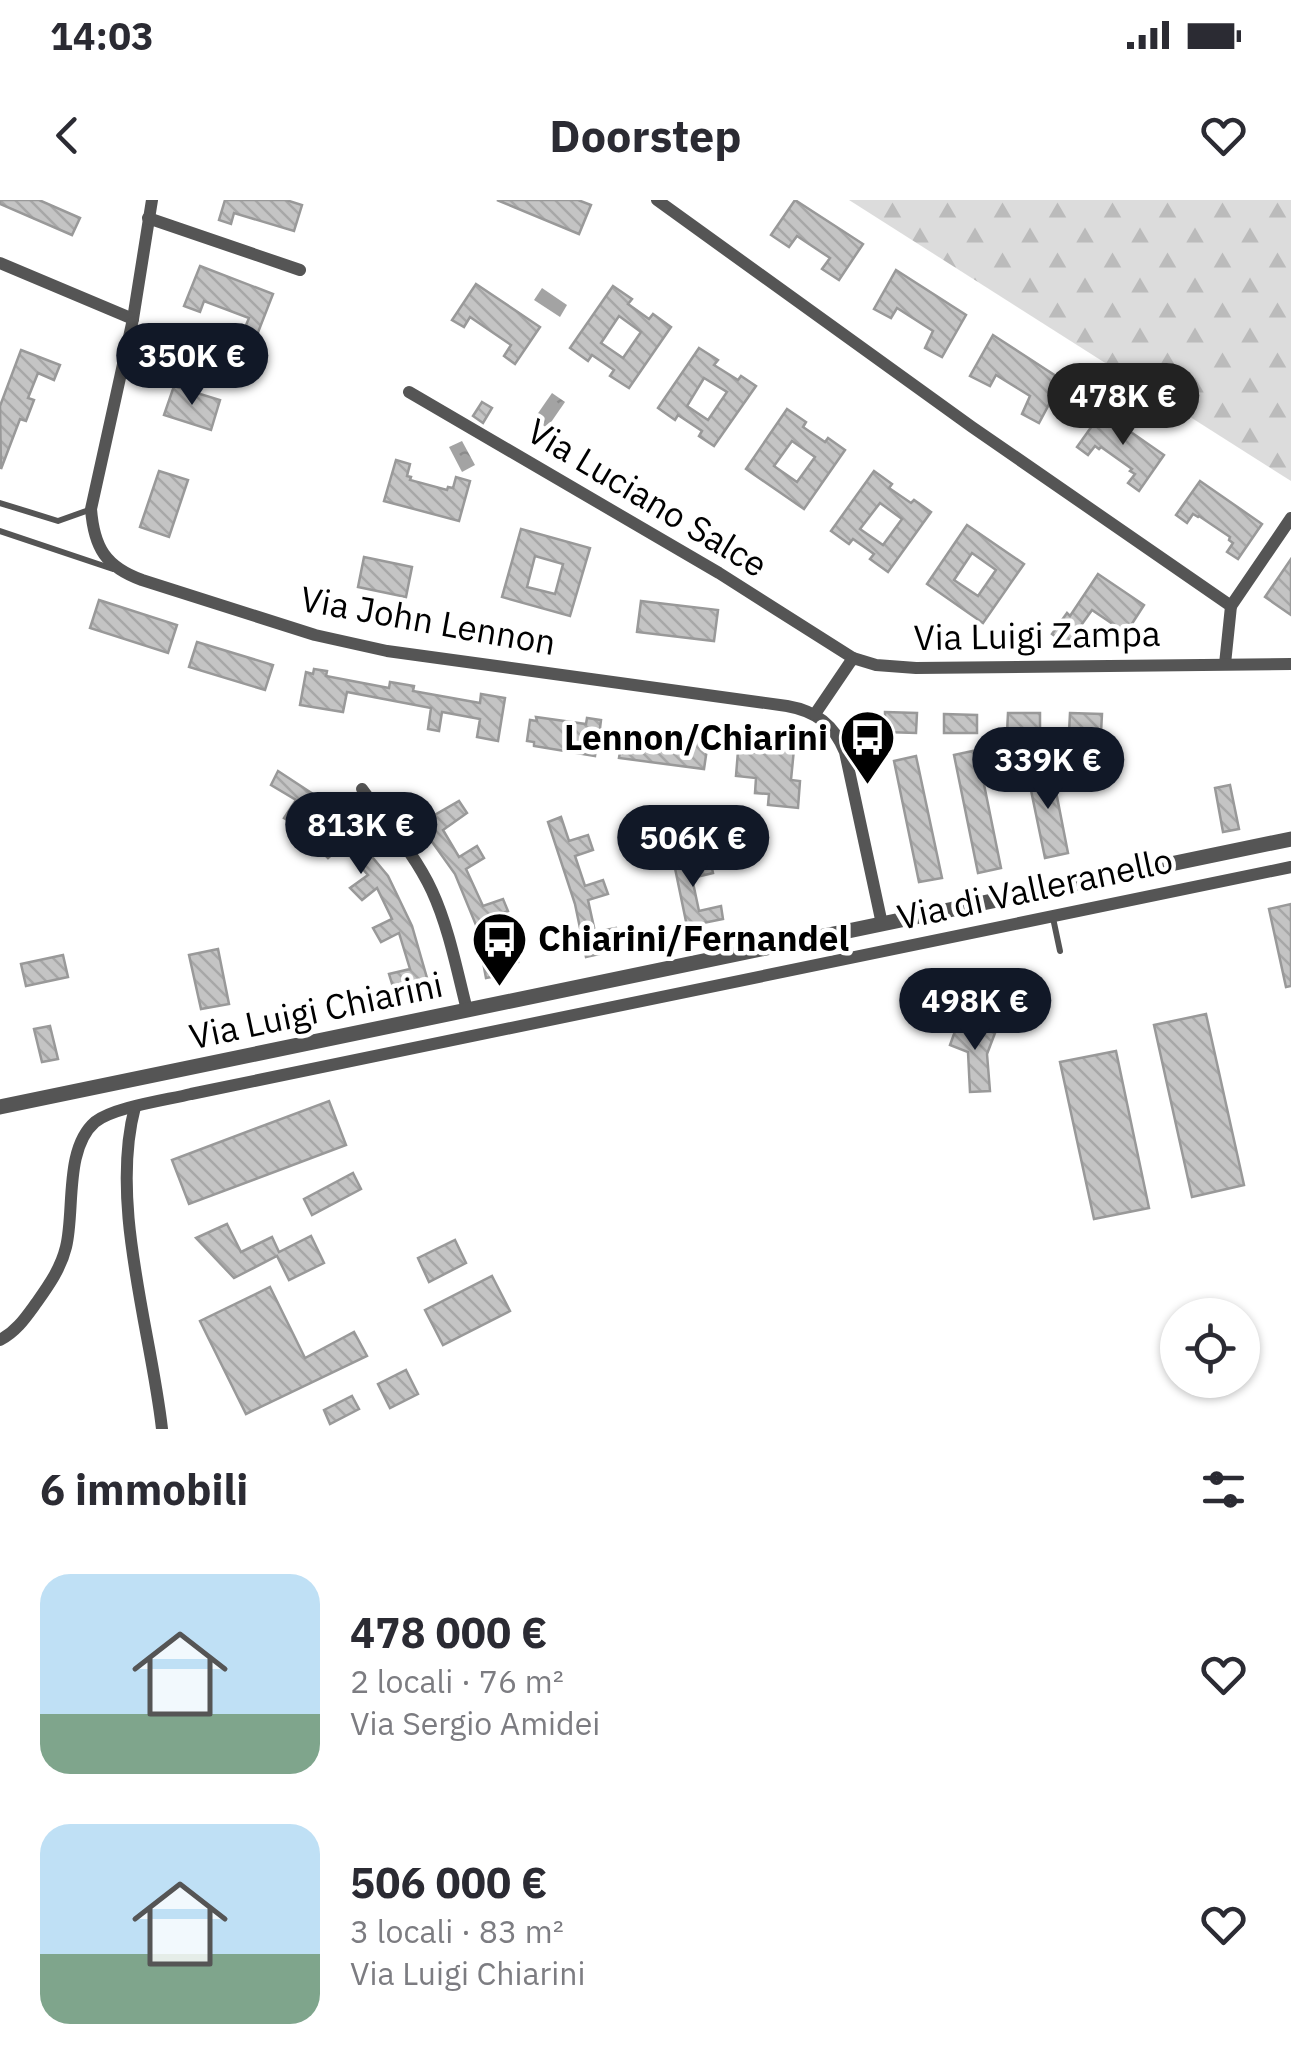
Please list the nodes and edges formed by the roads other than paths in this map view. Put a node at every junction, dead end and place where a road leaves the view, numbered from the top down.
1 (152, 200) edge
2 (657, 200) edge
3 (148, 218) junction
4 (0, 263) edge
5 (300, 270) dead end
6 (133, 319) junction
7 (408, 392) dead end
8 (0, 503) edge
9 (90, 510) junction
10 (1291, 518) edge
11 (0, 531) edge
12 (120, 571) junction
13 (1231, 606) junction
14 (853, 658) junction
15 (1225, 664) junction
16 (1291, 664) edge
17 (816, 714) junction
18 (362, 789) dead end
19 (1291, 839) edge
20 (1291, 867) edge
21 (1053, 916) junction
22 (882, 924) junction
23 (1060, 952) dead end
24 (467, 1010) junction
25 (0, 1107) edge
26 (134, 1107) junction
27 (0, 1340) edge
28 (162, 1429) edge

1 - 3 street
2 - 13 street
3 - 5 street
3 - 6 street
4 - 6 street
6 - 9 street
7 - 14 street, Via Luciano Salce
8 - 9 lane
9 - 12 street
10 - 13 street
11 - 12 lane
12 - 17 street, Via John Lennon
13 - 15 street
14 - 15 street, Via Luigi Zampa
14 - 17 street
15 - 16 street, Via Luigi Zampa
17 - 22 street
18 - 24 street
19 - 22 street, Via Luigi Chiarini
20 - 21 street, Via di Valleranello
21 - 23 lane
21 - 26 street, Via di Valleranello
22 - 24 street, Via Luigi Chiarini
24 - 25 street, Via Luigi Chiarini
26 - 27 street, Via di Valleranello
26 - 28 street

